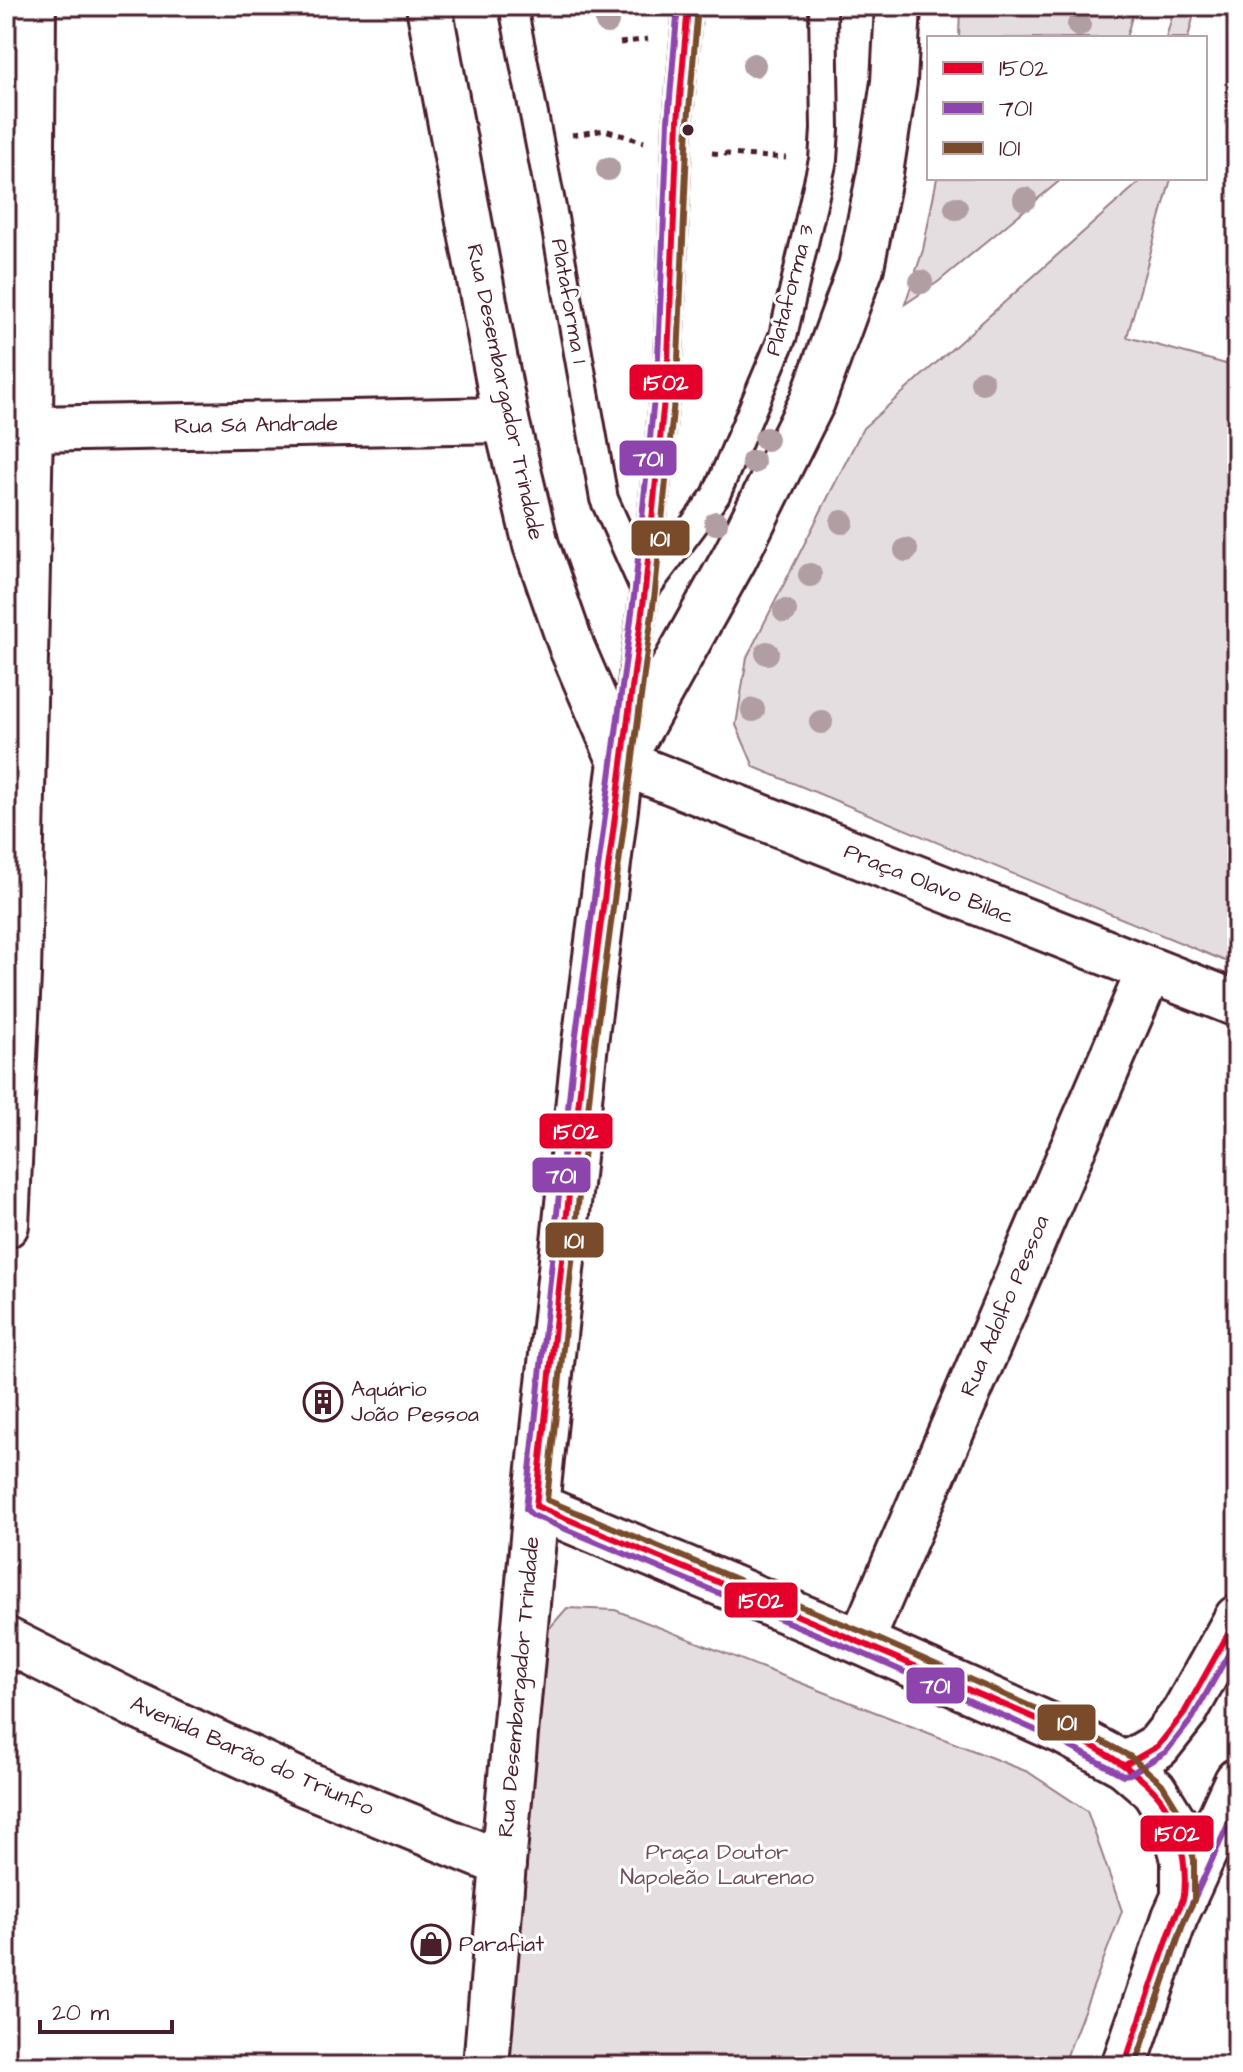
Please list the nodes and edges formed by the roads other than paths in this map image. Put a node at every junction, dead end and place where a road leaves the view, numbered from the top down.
1 (33, 6) edge
2 (429, 6) edge
3 (513, 6) edge
4 (685, 6) edge
5 (823, 6) edge
6 (898, 6) edge
7 (506, 420) junction
8 (18, 428) edge
9 (645, 590) junction
10 (621, 762) junction
11 (1149, 971) junction
12 (12, 975) edge
13 (1237, 1004) edge
14 (6, 1225) edge
15 (536, 1506) junction
16 (1237, 1618) edge
17 (6, 1640) edge
18 (861, 1642) junction
19 (1125, 1765) junction
20 (1237, 1781) edge
21 (503, 1864) junction
22 (1184, 1898) junction
23 (486, 2066) edge
24 (1124, 2066) edge

1 - 8 main road
2 - 7 main road, Rua Desembargador Trindade
3 - 9 lane, Plataforma 1
4 - 9 lane
5 - 9 lane, Plataforma 3
6 - 10 main road
7 - 8 main road, Rua Sá Andrade
7 - 10 main road, Rua Desembargador Trindade
8 - 12 main road
9 - 10 lane
10 - 11 main road, Praça Olavo Bilac
10 - 15 main road, Rua Desembargador Trindade
11 - 13 main road, Praça Olavo Bilac
11 - 18 main road, Rua Adolfo Pessoa
12 - 14 main road
15 - 18 main road
15 - 21 main road, Rua Desembargador Trindade
16 - 19 main road
17 - 21 main road, Avenida Barão do Triunfo
18 - 19 main road
19 - 22 main road
20 - 22 main road
21 - 23 main road, Rua Desembargador Trindade
22 - 24 main road

